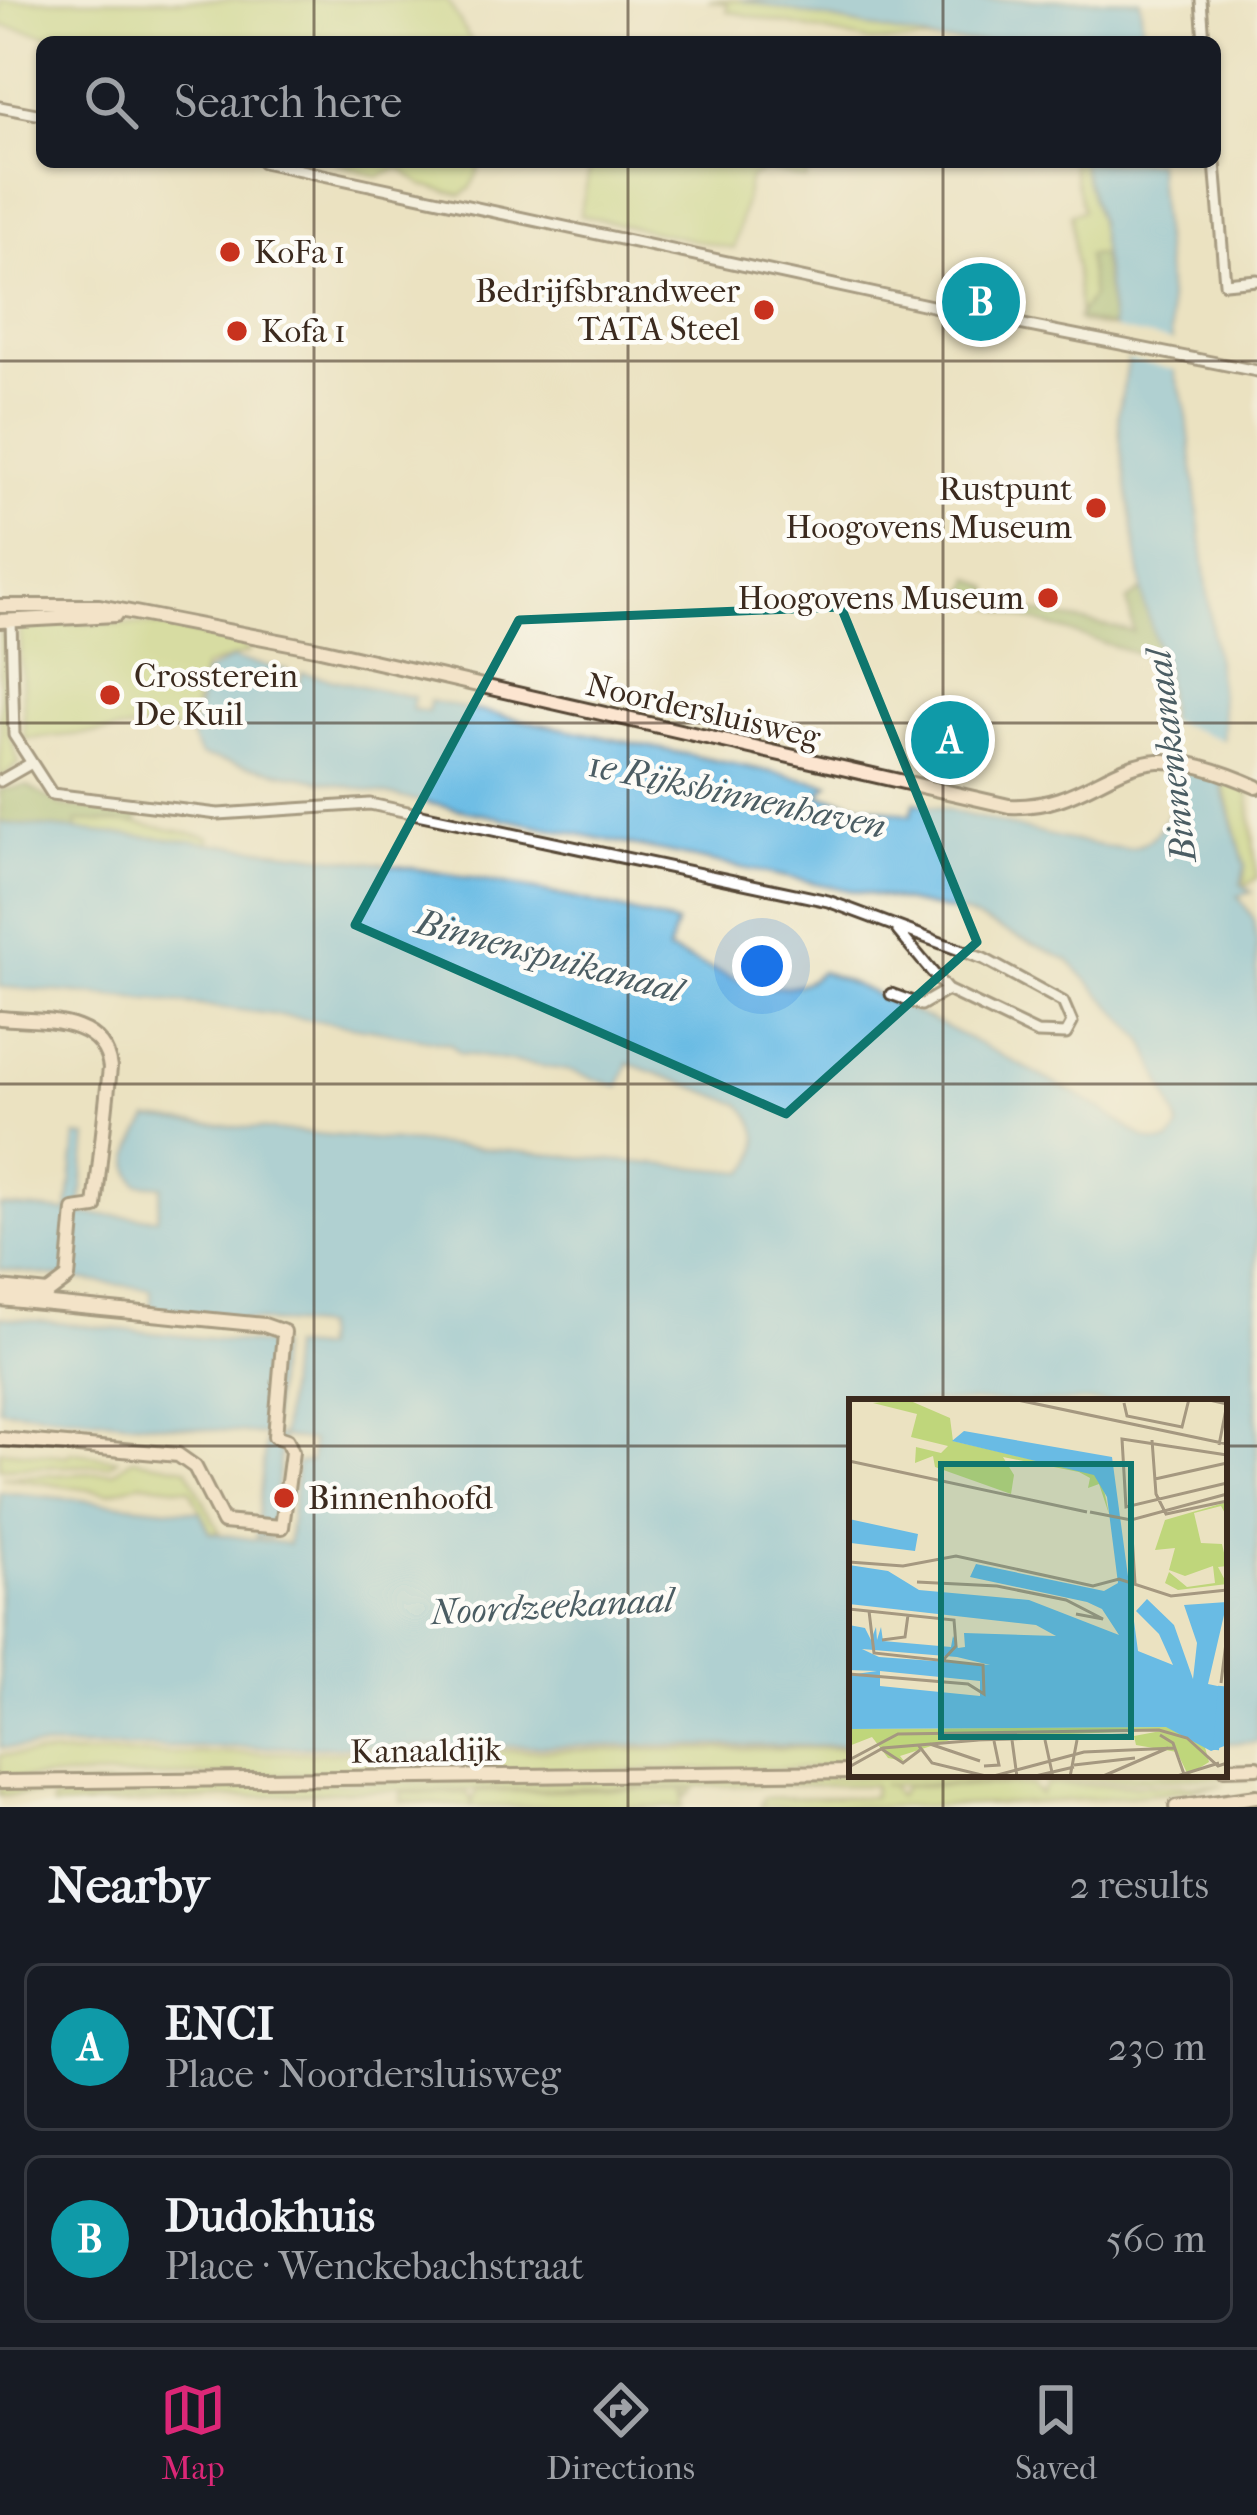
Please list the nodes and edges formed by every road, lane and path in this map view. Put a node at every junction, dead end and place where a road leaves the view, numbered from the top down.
1 (1201, 0) edge
2 (1204, 36) edge
3 (0, 106) edge
4 (36, 114) edge
5 (291, 168) edge
6 (1215, 168) edge
7 (1257, 280) edge
8 (969, 314) dead end
9 (988, 318) dead end
10 (1257, 371) edge
11 (5, 613) edge
12 (28, 765) junction
13 (0, 781) edge
14 (1257, 787) edge
15 (898, 932) junction
16 (946, 990) junction
17 (891, 994) dead end
18 (0, 1018) edge
19 (0, 1288) edge
20 (0, 1299) edge
21 (0, 1439) edge
22 (1257, 1767) edge
23 (1227, 1768) edge
24 (849, 1772) edge
25 (0, 1782) edge
26 (1257, 1796) edge
27 (1176, 1807) edge

1 - 2 street
3 - 4 street
5 - 8 street
6 - 7 street
9 - 10 street
11 - 12 street
11 - 14 street, Noordersluisweg
12 - 13 street
12 - 15 street
15 - 16 street
15 - 16 street
16 - 17 street
18 - 19 street
20 - 21 street
22 - 23 street
24 - 25 street, Kanaaldijk
26 - 27 street

